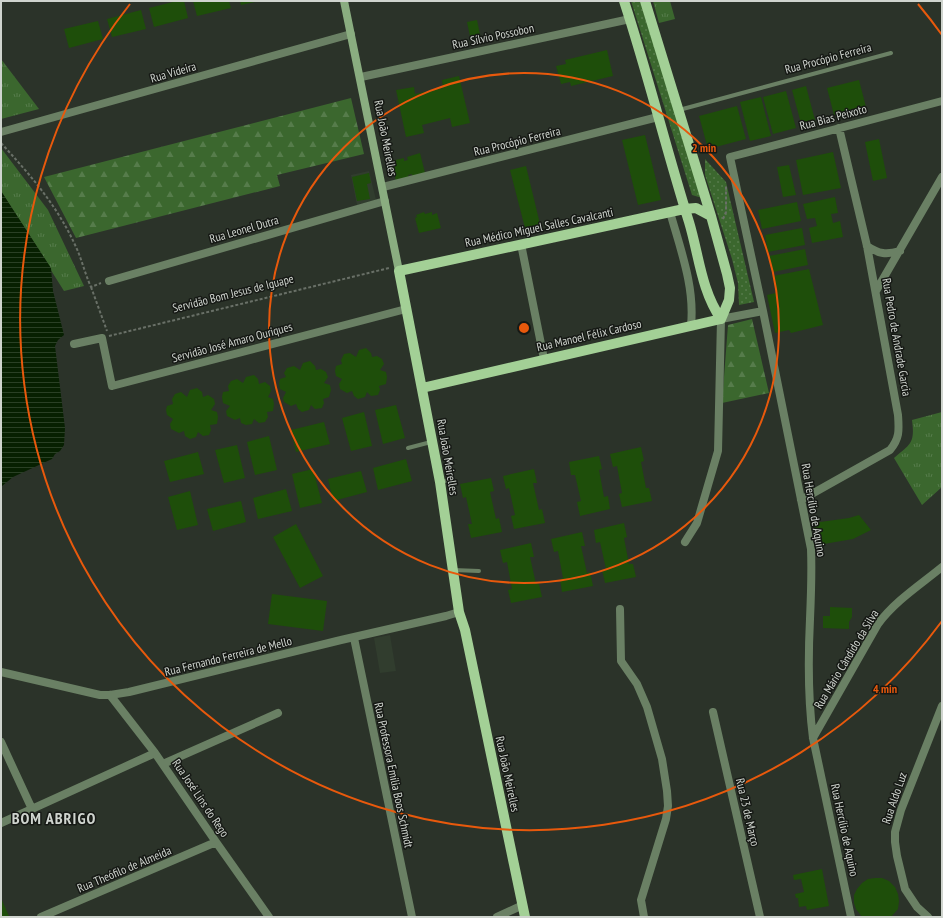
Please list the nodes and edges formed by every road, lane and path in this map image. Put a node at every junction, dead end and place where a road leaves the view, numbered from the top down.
1 (344, 1) edge
2 (624, 1) edge
3 (645, 1) edge
4 (630, 19) junction
5 (351, 34) junction
6 (891, 53) dead end
7 (360, 77) junction
8 (942, 101) edge
9 (679, 110) junction
10 (658, 117) junction
11 (839, 128) junction
12 (1, 132) edge
13 (1, 143) edge
14 (730, 158) joint
15 (734, 177) junction
16 (942, 177) edge
17 (383, 188) junction
18 (385, 201) junction
19 (684, 208) junction
20 (670, 212) junction
21 (712, 218) junction
22 (521, 244) junction
23 (867, 246) junction
24 (900, 251) junction
25 (398, 268) junction
26 (109, 281) joint
27 (91, 287) junction
28 (876, 291) junction
29 (406, 309) junction
30 (763, 311) junction
31 (721, 319) junction
32 (691, 325) junction
33 (106, 337) junction
34 (74, 344) dead end
35 (544, 359) junction
36 (422, 388) junction
37 (432, 442) junction
38 (408, 448) dead end
39 (801, 500) junction
40 (685, 542) dead end
41 (942, 567) edge
42 (453, 570) junction
43 (479, 570) dead end
44 (620, 609) dead end
45 (459, 612) junction
46 (354, 638) junction
47 (1, 672) edge
48 (110, 695) junction
49 (942, 706) edge
50 (713, 712) dead end
51 (278, 713) dead end
52 (813, 738) junction
53 (1, 742) edge
54 (155, 752) junction
55 (163, 764) junction
56 (32, 809) junction
57 (1, 823) edge
58 (216, 842) junction
59 (523, 905) junction
60 (41, 917) edge
61 (268, 917) edge
62 (412, 917) edge
63 (497, 917) edge
64 (525, 917) edge
65 (644, 917) edge
66 (760, 917) edge
67 (851, 917) edge
68 (928, 917) edge

1 - 5 main road, Rua João Meirelles
2 - 4 main road
3 - 9 main road
4 - 7 street, Rua Sílvio Possobon
4 - 10 main road
5 - 7 main road, Rua João Meirelles
5 - 12 street, Rua Videira
6 - 9 lane, Rua Procópio Ferreira
7 - 17 main road, Rua João Meirelles
8 - 11 street, Rua Bias Peixoto
9 - 21 main road
10 - 17 street, Rua Procópio Ferreira
10 - 19 main road
11 - 14 street, Rua Bias Peixoto
11 - 23 street, Rua Pedro de Andrade Garcia
13 - 27 path
14 - 15 street, Rua Hercílio de Aquino
15 - 21 path
15 - 30 street, Rua Hercílio de Aquino
16 - 24 street
17 - 18 main road, Rua João Meirelles
18 - 25 main road, Rua João Meirelles
18 - 26 street, Rua Leonel Dutra
19 - 20 main road, Rua Médico Miguel Salles Cavalcanti
19 - 21 main road
19 - 31 main road
20 - 22 main road, Rua Médico Miguel Salles Cavalcanti
20 - 32 street
21 - 31 main road
22 - 25 main road, Rua Médico Miguel Salles Cavalcanti
22 - 35 street
23 - 24 street
23 - 28 street, Rua Pedro de Andrade Garcia
24 - 28 street
25 - 29 main road, Rua João Meirelles
25 - 33 path, Servidão Bom Jesus de Iguape
26 - 27 path
27 - 33 path
28 - 39 street, Rua Pedro de Andrade Garcia
29 - 33 street, Servidão José Amaro Ouriques
29 - 36 main road, Rua João Meirelles
30 - 31 street, Rua Manoel Félix Cardoso
30 - 39 street, Rua Hercílio de Aquino
31 - 32 main road, Rua Manoel Félix Cardoso
31 - 40 street
32 - 35 main road, Rua Manoel Félix Cardoso
33 - 34 street
35 - 36 main road, Rua Manoel Félix Cardoso
36 - 37 main road, Rua João Meirelles
37 - 38 lane
37 - 42 main road, Rua João Meirelles
39 - 52 street, Rua Hercílio de Aquino
41 - 52 street, Rua Mário Cândido da Silva
42 - 43 lane
42 - 45 main road, Rua João Meirelles
44 - 65 street
45 - 46 street, Rua Fernando Ferreira de Mello
45 - 59 main road, Rua João Meirelles
46 - 48 street, Rua Fernando Ferreira de Mello
46 - 62 street, Rua Professora Emília Boos Schmidt
47 - 48 street, Rua Fernando Ferreira de Mello
48 - 54 street, Rua José Lins do Rego
49 - 68 street, Rua Aldo Luz
50 - 66 street, Rua 23 de Março
51 - 55 street
52 - 67 street, Rua Hercílio de Aquino
53 - 56 street
54 - 55 street, Rua José Lins do Rego
54 - 56 street
55 - 58 street, Rua José Lins do Rego
56 - 57 street
58 - 60 street, Rua Theófilo de Almeida
58 - 61 street, Rua José Lins do Rego
59 - 63 street
59 - 64 main road, Rua João Meirelles

